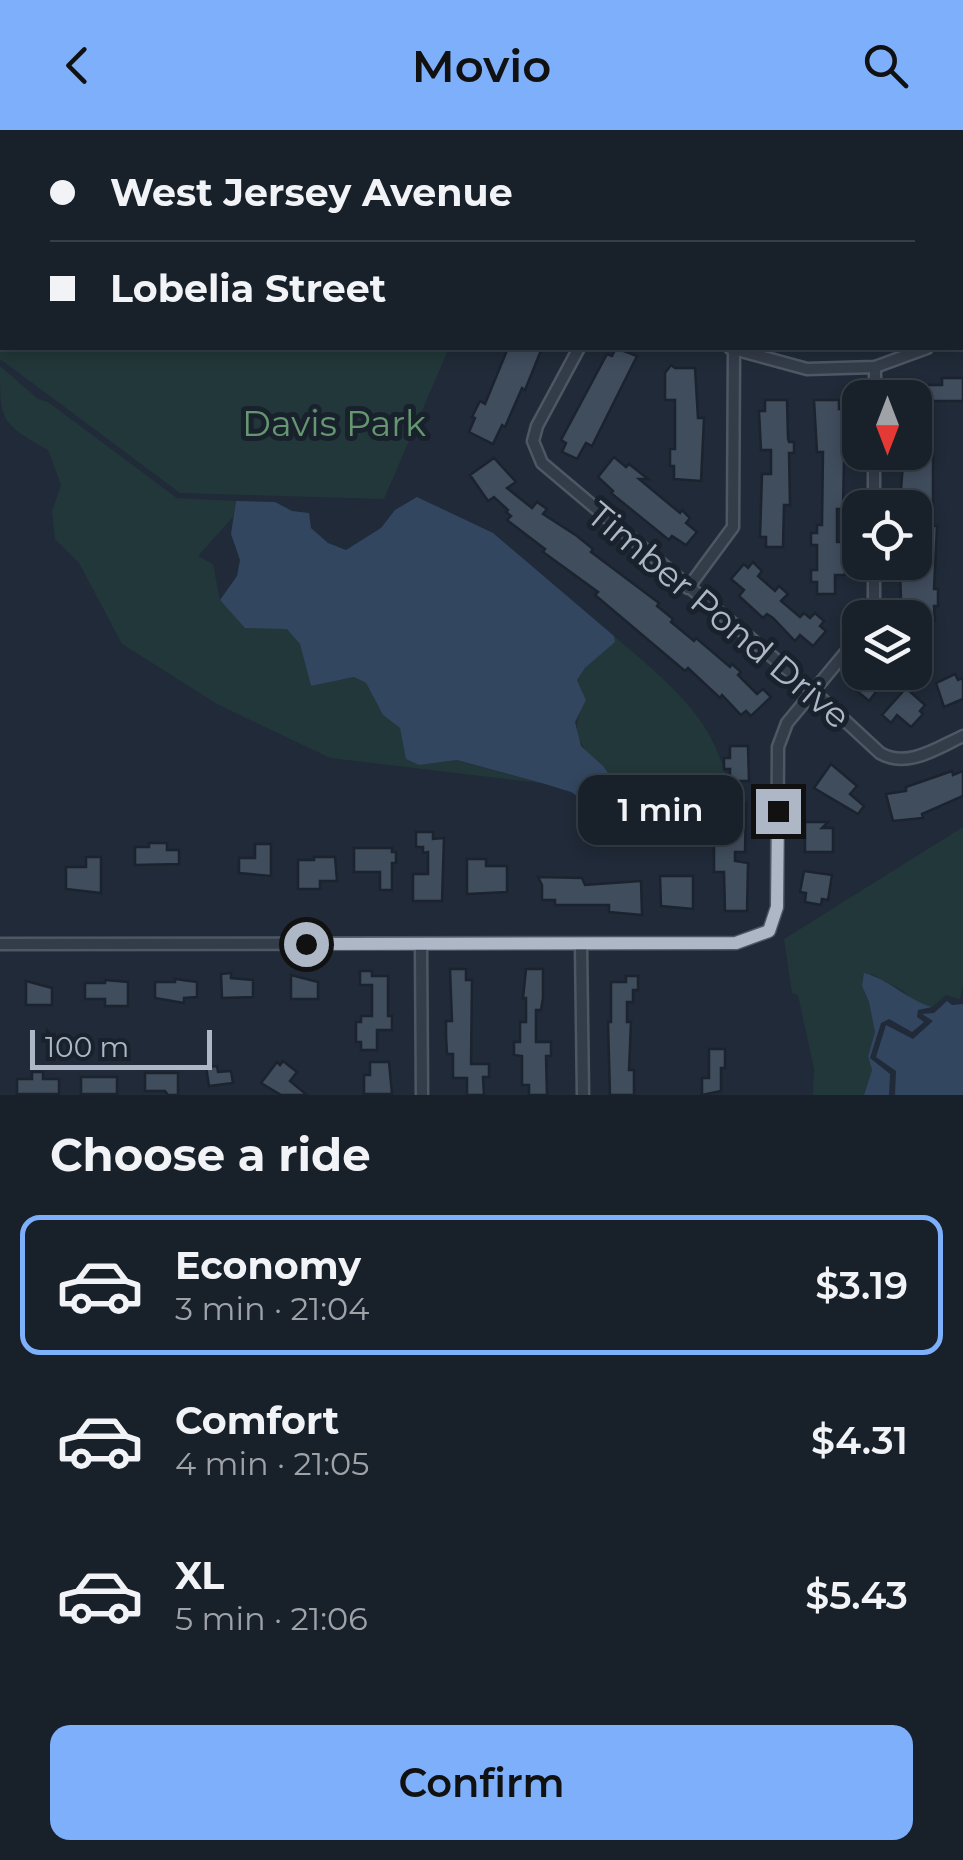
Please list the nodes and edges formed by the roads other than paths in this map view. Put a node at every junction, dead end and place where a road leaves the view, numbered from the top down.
1 (578, 350) edge
2 (732, 350) edge
3 (739, 350) edge
4 (922, 350) edge
5 (874, 367) junction
6 (874, 380) edge
7 (688, 588) junction
8 (842, 657) edge
9 (813, 692) junction
10 (963, 736) edge
11 (0, 944) edge
12 (421, 945) junction
13 (581, 946) junction
14 (422, 1095) edge
15 (583, 1095) edge

1 - 7 street, Timber Pond Drive
2 - 7 street
3 - 5 street
4 - 5 street
5 - 6 street
7 - 9 street, Timber Pond Drive
8 - 9 street
9 - 10 street, Timber Pond Drive
9 - 13 street
11 - 12 street
12 - 13 street
12 - 14 street
13 - 15 street

